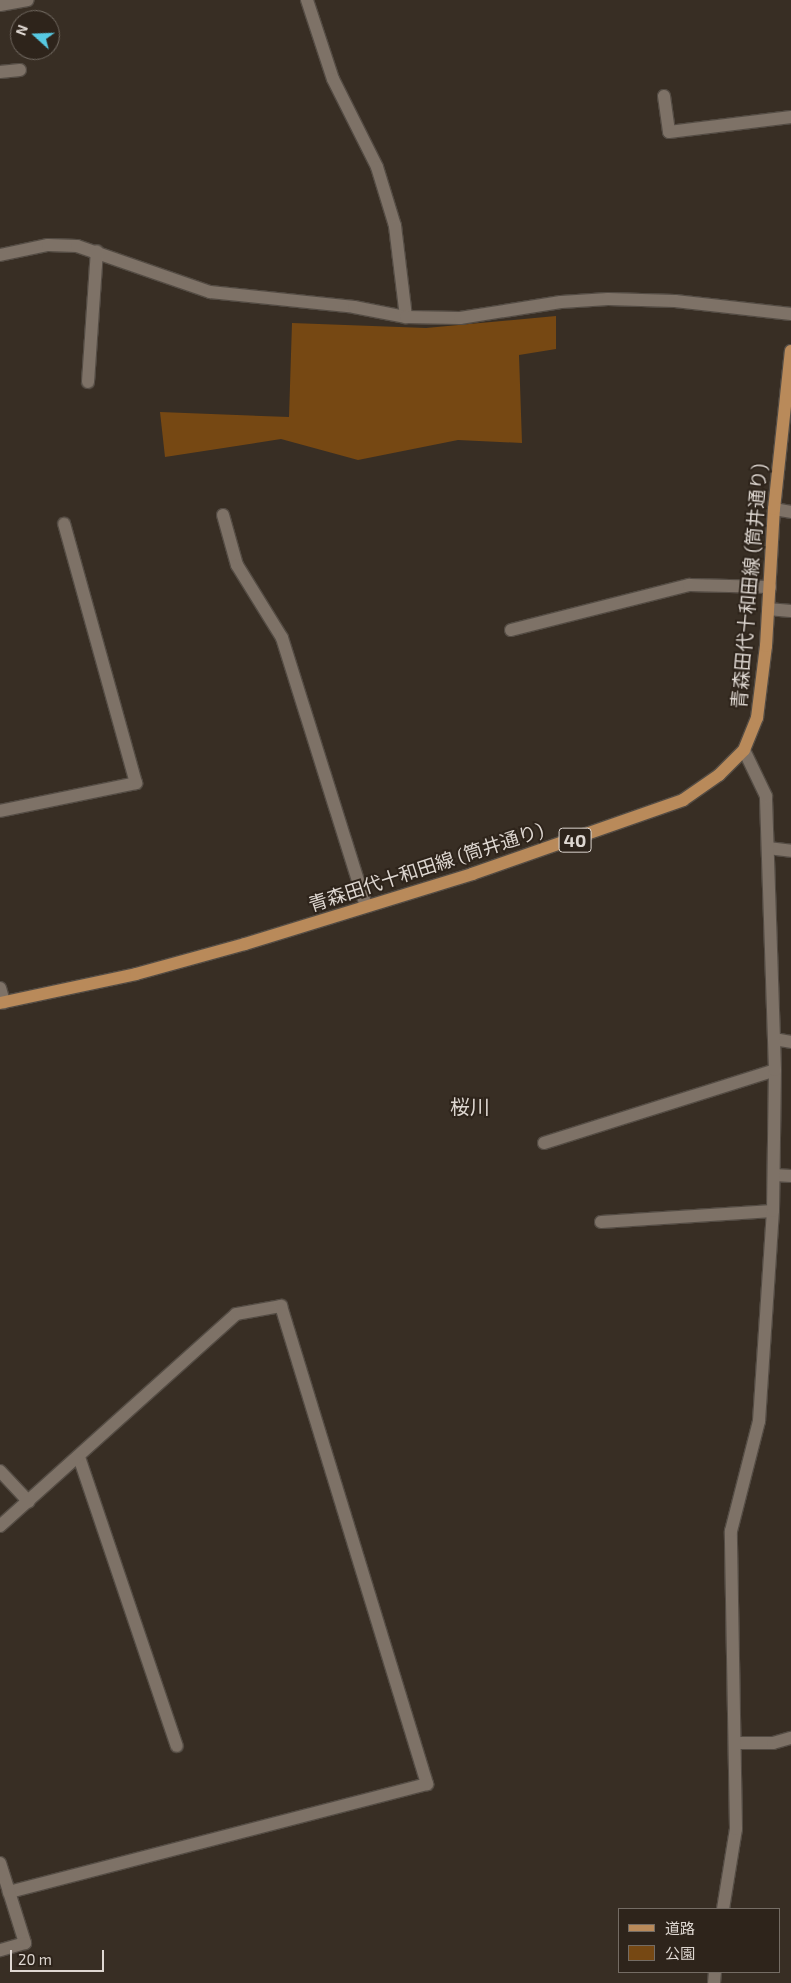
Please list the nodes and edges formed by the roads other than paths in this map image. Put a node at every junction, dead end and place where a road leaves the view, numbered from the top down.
1 (28, 0) edge
2 (307, 0) edge
3 (0, 5) edge
4 (20, 70) dead end
5 (0, 72) edge
6 (664, 96) dead end
7 (791, 116) edge
8 (98, 251) junction
9 (0, 255) edge
10 (791, 314) edge
11 (406, 317) junction
12 (791, 351) edge
13 (88, 382) dead end
14 (774, 509) junction
15 (791, 512) edge
16 (223, 514) dead end
17 (64, 524) dead end
18 (770, 587) junction
19 (768, 609) junction
20 (791, 611) edge
21 (511, 630) dead end
22 (744, 750) junction
23 (0, 811) edge
24 (768, 848) junction
25 (791, 851) edge
26 (366, 906) junction
27 (0, 988) edge
28 (2, 1003) edge
29 (774, 1039) junction
30 (791, 1042) edge
31 (776, 1070) junction
32 (544, 1143) dead end
33 (774, 1175) junction
34 (791, 1176) edge
35 (773, 1210) junction
36 (601, 1222) dead end
37 (79, 1456) junction
38 (0, 1471) edge
39 (29, 1502) junction
40 (0, 1526) edge
41 (791, 1738) edge
42 (736, 1743) junction
43 (177, 1746) dead end
44 (0, 1864) edge
45 (9, 1892) junction
46 (723, 1908) edge
47 (0, 1950) edge

1 - 3 street
2 - 11 street
4 - 5 street
6 - 7 street
8 - 9 street
8 - 11 street
8 - 13 street
10 - 11 street
12 - 14 main road, 青森田代十和田線 (筒井通り) / 40
14 - 15 street
14 - 18 main road, 青森田代十和田線 (筒井通り) / 40
16 - 26 street
17 - 23 street
18 - 19 main road, 青森田代十和田線 (筒井通り) / 40
18 - 21 street
19 - 20 street
19 - 22 main road, 青森田代十和田線 (筒井通り) / 40
22 - 24 street
22 - 26 main road, 青森田代十和田線 (筒井通り) / 40
24 - 25 street
24 - 29 street
26 - 28 main road, 青森田代十和田線 (筒井通り) / 40
27 - 28 street
29 - 30 street
29 - 31 street
31 - 32 street
31 - 33 street
33 - 34 street
33 - 35 street
35 - 36 street
35 - 42 street
37 - 39 street
37 - 43 street
37 - 45 street
38 - 39 street
39 - 40 street
41 - 42 street
42 - 46 street
44 - 45 street
45 - 47 street

